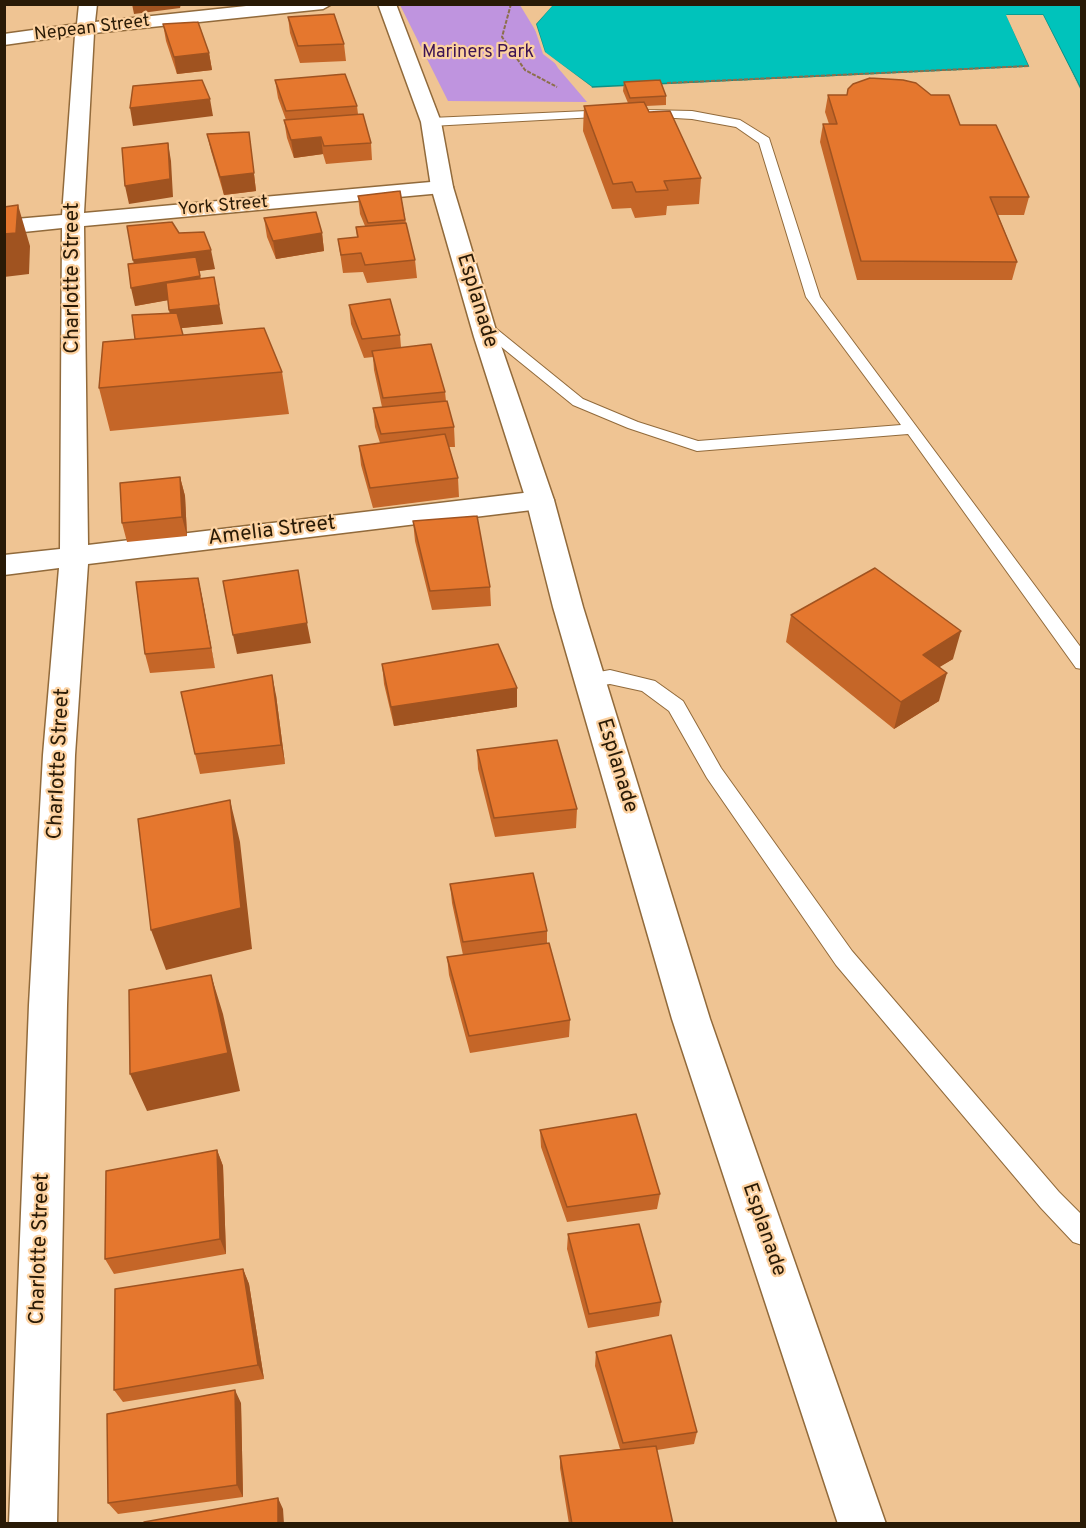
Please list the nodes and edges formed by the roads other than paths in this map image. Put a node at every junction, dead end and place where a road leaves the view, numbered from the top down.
1 (88, 4) edge
2 (322, 4) edge
3 (387, 4) edge
4 (87, 28) junction
5 (4, 40) edge
6 (431, 122) junction
7 (442, 187) junction
8 (73, 221) junction
9 (4, 227) edge
10 (483, 325) junction
11 (912, 429) junction
12 (540, 500) junction
13 (74, 557) junction
14 (4, 565) edge
15 (1082, 663) edge
16 (590, 680) junction
17 (1082, 1233) edge
18 (33, 1524) edge
19 (862, 1524) edge

1 - 4 street, Charlotte Street
2 - 4 street, Nepean Street
3 - 6 street, Esplanade
4 - 5 street, Nepean Street
4 - 8 street, Charlotte Street
6 - 7 street, Esplanade
6 - 11 lane
7 - 8 street, York Street
7 - 10 street, Esplanade
8 - 9 street, York Street
8 - 13 street, Charlotte Street
10 - 11 lane
10 - 12 street, Esplanade
11 - 15 lane
12 - 13 street, Amelia Street
12 - 16 street, Esplanade
13 - 14 street, Amelia Street
13 - 18 street, Charlotte Street
16 - 17 lane
16 - 19 street, Esplanade

